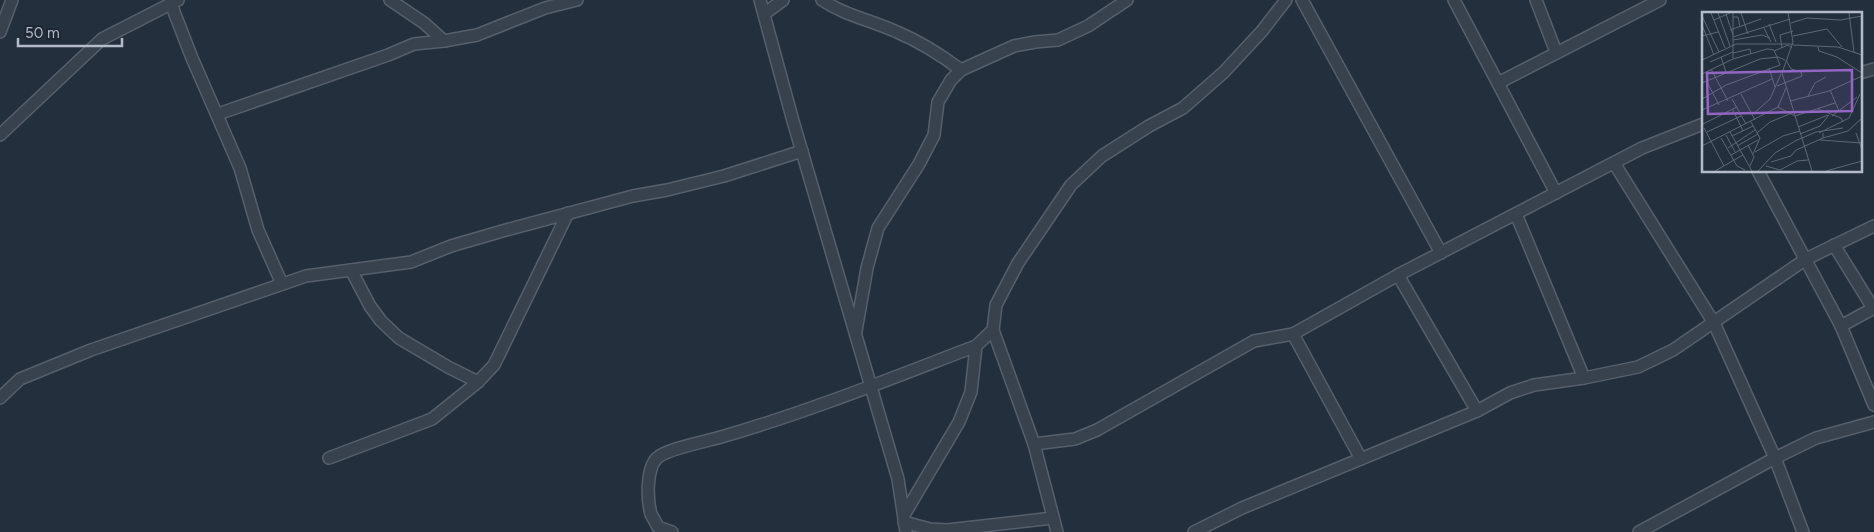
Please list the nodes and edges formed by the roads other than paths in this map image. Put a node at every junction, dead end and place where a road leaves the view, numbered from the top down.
1 (12, 0) edge
2 (390, 0) edge
3 (577, 0) edge
4 (760, 0) edge
5 (783, 0) edge
6 (822, 0) edge
7 (1127, 0) edge
8 (1286, 0) edge
9 (1302, 0) edge
10 (1454, 0) edge
11 (1536, 0) edge
12 (1660, 0) edge
13 (175, 2) edge
14 (764, 14) junction
15 (0, 32) edge
16 (444, 41) junction
17 (1556, 52) junction
18 (961, 70) junction
19 (1498, 83) junction
20 (218, 114) junction
21 (1702, 124) edge
22 (0, 135) edge
23 (802, 151) junction
24 (1614, 163) junction
25 (1759, 172) edge
26 (1556, 193) junction
27 (568, 213) junction
28 (1516, 214) junction
29 (1874, 226) edge
30 (1834, 245) junction
31 (1441, 253) junction
32 (1806, 259) junction
33 (351, 270) junction
34 (1398, 275) junction
35 (282, 284) junction
36 (1873, 308) edge
37 (1714, 323) junction
38 (1841, 326) junction
39 (993, 330) junction
40 (856, 333) junction
41 (1293, 334) junction
42 (976, 346) junction
43 (1584, 378) junction
44 (478, 382) junction
45 (872, 385) junction
46 (0, 398) edge
47 (1874, 405) edge
48 (1477, 411) junction
49 (1874, 422) edge
50 (1034, 444) junction
51 (329, 458) dead end
52 (1775, 458) junction
53 (1361, 460) junction
54 (1053, 518) junction
55 (905, 523) edge
56 (672, 532) edge
57 (1057, 532) edge
58 (1194, 532) edge
59 (1639, 532) edge
60 (1803, 532) edge

1 - 15 street
2 - 16 street
3 - 16 street
4 - 14 street
5 - 14 street
6 - 18 street
7 - 18 street
8 - 39 street
9 - 31 street
10 - 19 street
11 - 17 street
12 - 17 street
13 - 20 street
13 - 22 street
14 - 23 street
16 - 20 street
17 - 19 street
18 - 40 street
19 - 26 street
20 - 35 street
21 - 24 street
23 - 27 street
23 - 40 street
24 - 26 street
24 - 37 street
25 - 32 street
26 - 28 street
27 - 33 street
27 - 44 street
28 - 31 street
28 - 43 street
29 - 30 street
30 - 32 street
30 - 36 street
31 - 34 street
32 - 37 street
32 - 38 street
33 - 35 street
33 - 44 street
34 - 41 street
34 - 48 street
35 - 46 street
36 - 38 street
37 - 43 street
37 - 52 street
38 - 47 street
39 - 42 street
39 - 50 street
40 - 45 street
41 - 50 street
41 - 53 street
42 - 45 street
42 - 55 street
43 - 48 street
44 - 51 street
45 - 55 street
45 - 56 street
48 - 53 street
49 - 52 street
50 - 54 street
52 - 59 street
52 - 60 street
53 - 58 street
54 - 55 street
54 - 57 street

